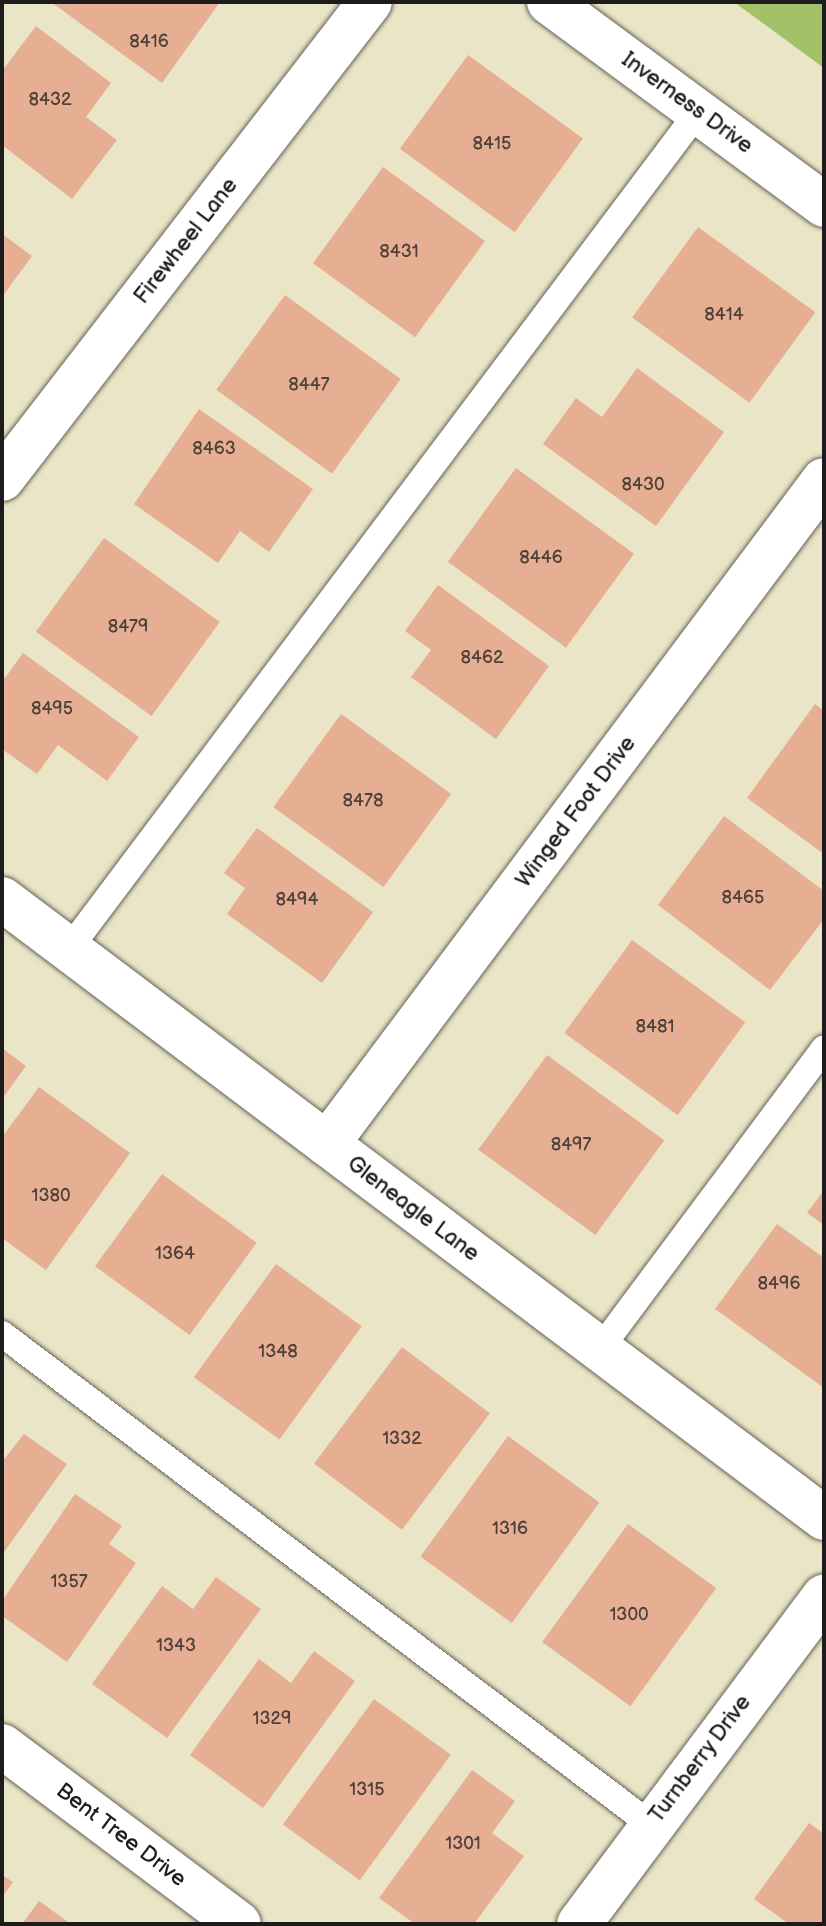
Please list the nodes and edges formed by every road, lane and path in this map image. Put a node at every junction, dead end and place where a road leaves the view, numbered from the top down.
1 (370, 2) edge
2 (549, 2) edge
3 (698, 112) junction
4 (824, 205) edge
5 (2, 479) edge
6 (824, 480) edge
7 (2, 899) edge
8 (69, 949) junction
9 (824, 1048) edge
10 (327, 1144) junction
11 (2, 1334) edge
12 (600, 1349) junction
13 (824, 1518) edge
14 (824, 1597) edge
15 (2, 1746) edge
16 (650, 1824) junction
17 (239, 1924) edge
18 (579, 1924) edge

1 - 5 street, Firewheel Lane
2 - 3 street, Inverness Drive
3 - 4 street, Inverness Drive
3 - 8 lane
6 - 10 street, Winged Foot Drive
7 - 8 street, Gleneagle Lane
8 - 10 street, Gleneagle Lane
9 - 12 lane
10 - 12 street, Gleneagle Lane
11 - 16 lane
12 - 13 street, Gleneagle Lane
14 - 16 street, Turnberry Drive
15 - 17 street, Bent Tree Drive
16 - 18 street, Turnberry Drive

